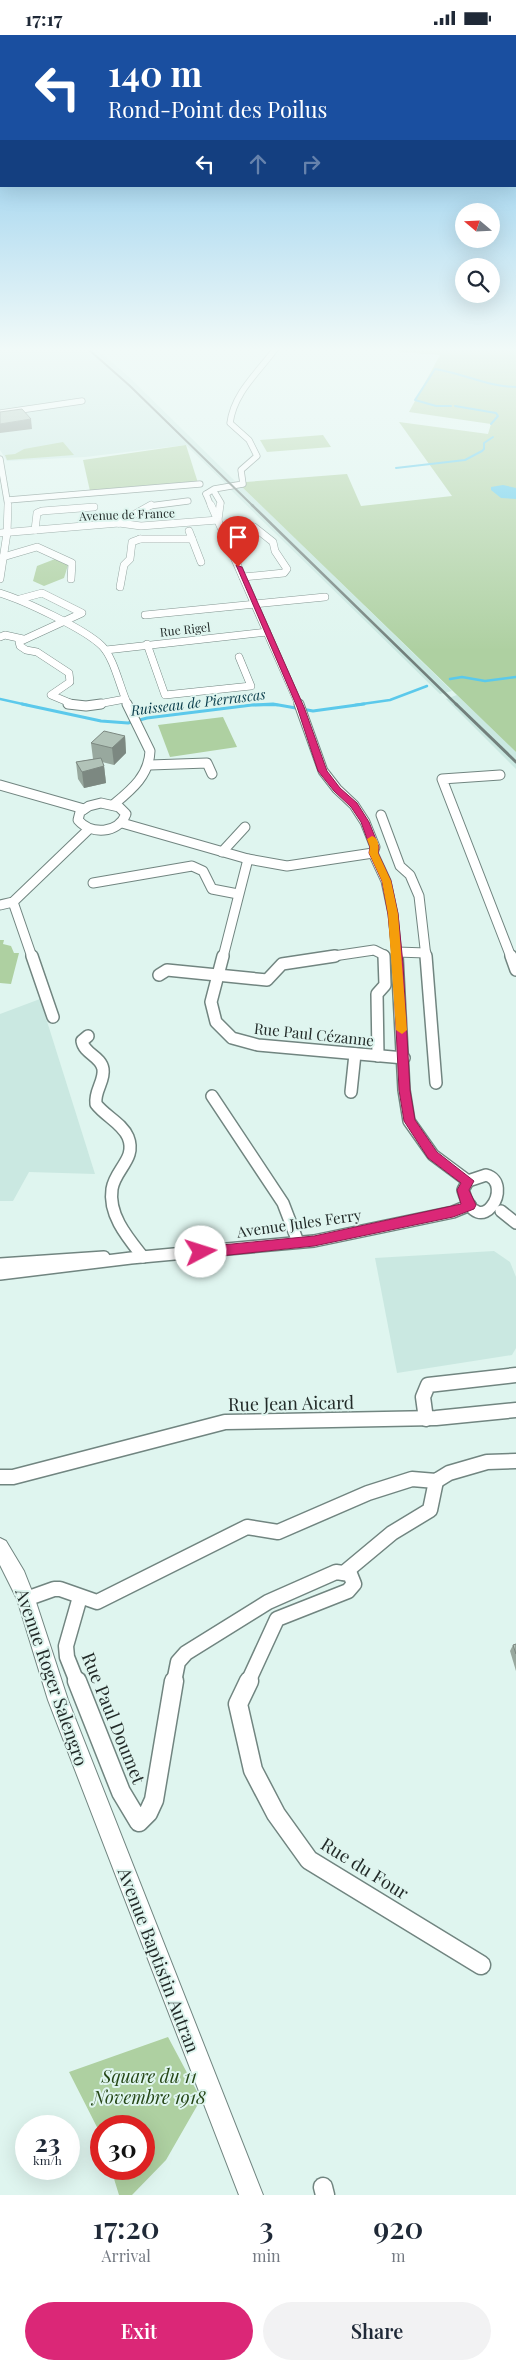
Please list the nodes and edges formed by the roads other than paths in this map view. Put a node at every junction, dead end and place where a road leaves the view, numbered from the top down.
1 (253, 449) edge
2 (0, 459) edge
3 (200, 484) dead end
4 (222, 488) junction
5 (215, 493) junction
6 (206, 494) junction
7 (8, 500) junction
8 (188, 501) dead end
9 (94, 507) dead end
10 (218, 520) junction
11 (119, 523) junction
12 (186, 523) junction
13 (140, 526) junction
14 (254, 527) dead end
15 (35, 530) junction
16 (3, 533) edge
17 (140, 539) junction
18 (192, 539) junction
19 (3, 557) junction
20 (201, 562) dead end
21 (1, 572) edge
22 (243, 577) junction
23 (0, 579) edge
24 (71, 579) dead end
25 (120, 587) dead end
26 (0, 595) edge
27 (325, 597) dead end
28 (18, 598) junction
29 (254, 603) junction
30 (145, 615) dead end
31 (62, 622) junction
32 (267, 631) junction
33 (0, 637) edge
34 (23, 639) junction
35 (147, 645) junction
36 (106, 650) junction
37 (239, 657) dead end
38 (125, 699) junction
39 (150, 765) junction
40 (212, 774) dead end
41 (500, 775) dead end
42 (0, 785) edge
43 (113, 805) junction
44 (84, 809) junction
45 (382, 815) dead end
46 (122, 823) junction
47 (245, 827) dead end
48 (89, 829) junction
49 (222, 852) junction
50 (373, 853) junction
51 (248, 859) junction
52 (93, 883) dead end
53 (238, 893) junction
54 (13, 902) junction
55 (0, 905) edge
56 (397, 952) junction
57 (426, 953) junction
58 (516, 970) edge
59 (159, 975) dead end
60 (219, 975) junction
61 (53, 1017) dead end
62 (88, 1036) dead end
63 (355, 1054) junction
64 (378, 1056) junction
65 (404, 1058) junction
66 (436, 1083) dead end
67 (351, 1092) dead end
68 (212, 1096) dead end
69 (468, 1181) junction
70 (510, 1189) dead end
71 (470, 1205) junction
72 (516, 1223) edge
73 (298, 1242) junction
74 (137, 1257) junction
75 (0, 1264) edge
76 (0, 1274) edge
77 (516, 1375) edge
78 (516, 1410) edge
79 (426, 1419) junction
80 (516, 1461) edge
81 (7, 1477) edge
82 (436, 1481) junction
83 (0, 1486) edge
84 (0, 1547) edge
85 (344, 1573) junction
86 (80, 1597) junction
87 (26, 1599) junction
88 (100, 1810) joint
89 (481, 1965) dead end
90 (251, 2195) edge

1 - 4 street
2 - 7 street
3 - 7 street
4 - 5 street
4 - 6 street
5 - 6 street
5 - 10 street
6 - 10 street
7 - 16 street
8 - 11 street
9 - 15 street
10 - 12 street, Avenue de France
10 - 22 street
11 - 13 street, Avenue de France
11 - 15 street, Avenue de France
12 - 13 street, Avenue de France
12 - 18 street
13 - 17 street
14 - 22 street
15 - 16 street, Avenue de France
16 - 19 street
17 - 18 street
17 - 25 street
18 - 20 street
19 - 21 street
19 - 24 street
21 - 23 street
22 - 29 street
26 - 28 street
27 - 29 street
28 - 31 street
28 - 31 street
29 - 30 street
29 - 32 street
31 - 34 street
31 - 36 street
32 - 35 street, Rue Rigel
32 - 50 street
33 - 34 street
34 - 38 street
35 - 36 street, Rue Rigel
35 - 37 street
36 - 38 street
38 - 39 street
39 - 40 street
39 - 43 street
41 - 58 street
42 - 44 street
43 - 44 street
43 - 46 street
44 - 48 street
45 - 57 street
46 - 48 street
46 - 49 street
47 - 49 street
48 - 54 street
49 - 51 street
50 - 51 street
50 - 56 street
51 - 53 street, Rue Paul Cézanne
52 - 53 street
53 - 60 street, Rue Paul Cézanne
54 - 55 street
54 - 61 street
56 - 57 street
56 - 65 street
57 - 66 street
59 - 60 street
60 - 63 street, Rue Paul Cézanne
60 - 64 street
62 - 74 street
63 - 64 street, Rue Paul Cézanne
63 - 67 street
64 - 65 street, Rue Paul Cézanne
65 - 69 street
68 - 73 street
69 - 70 street
69 - 71 street
71 - 72 street
71 - 73 street, Avenue Jules Ferry
73 - 74 street, Avenue Jules Ferry
74 - 75 street, Avenue Jules Ferry
74 - 76 street, Avenue Jules Ferry
77 - 79 street
78 - 79 street, Rue Jean Aicard
79 - 81 street, Rue Jean Aicard
80 - 82 street
81 - 83 street, Rue Jean Aicard
82 - 85 street
82 - 86 street
84 - 87 street, Avenue Roger Salengro
85 - 86 street, Rue Paul Doumet
85 - 89 street, Rue du Four
86 - 87 street
87 - 88 street, Avenue Roger Salengro
88 - 90 street, Avenue Baptistin Autran

